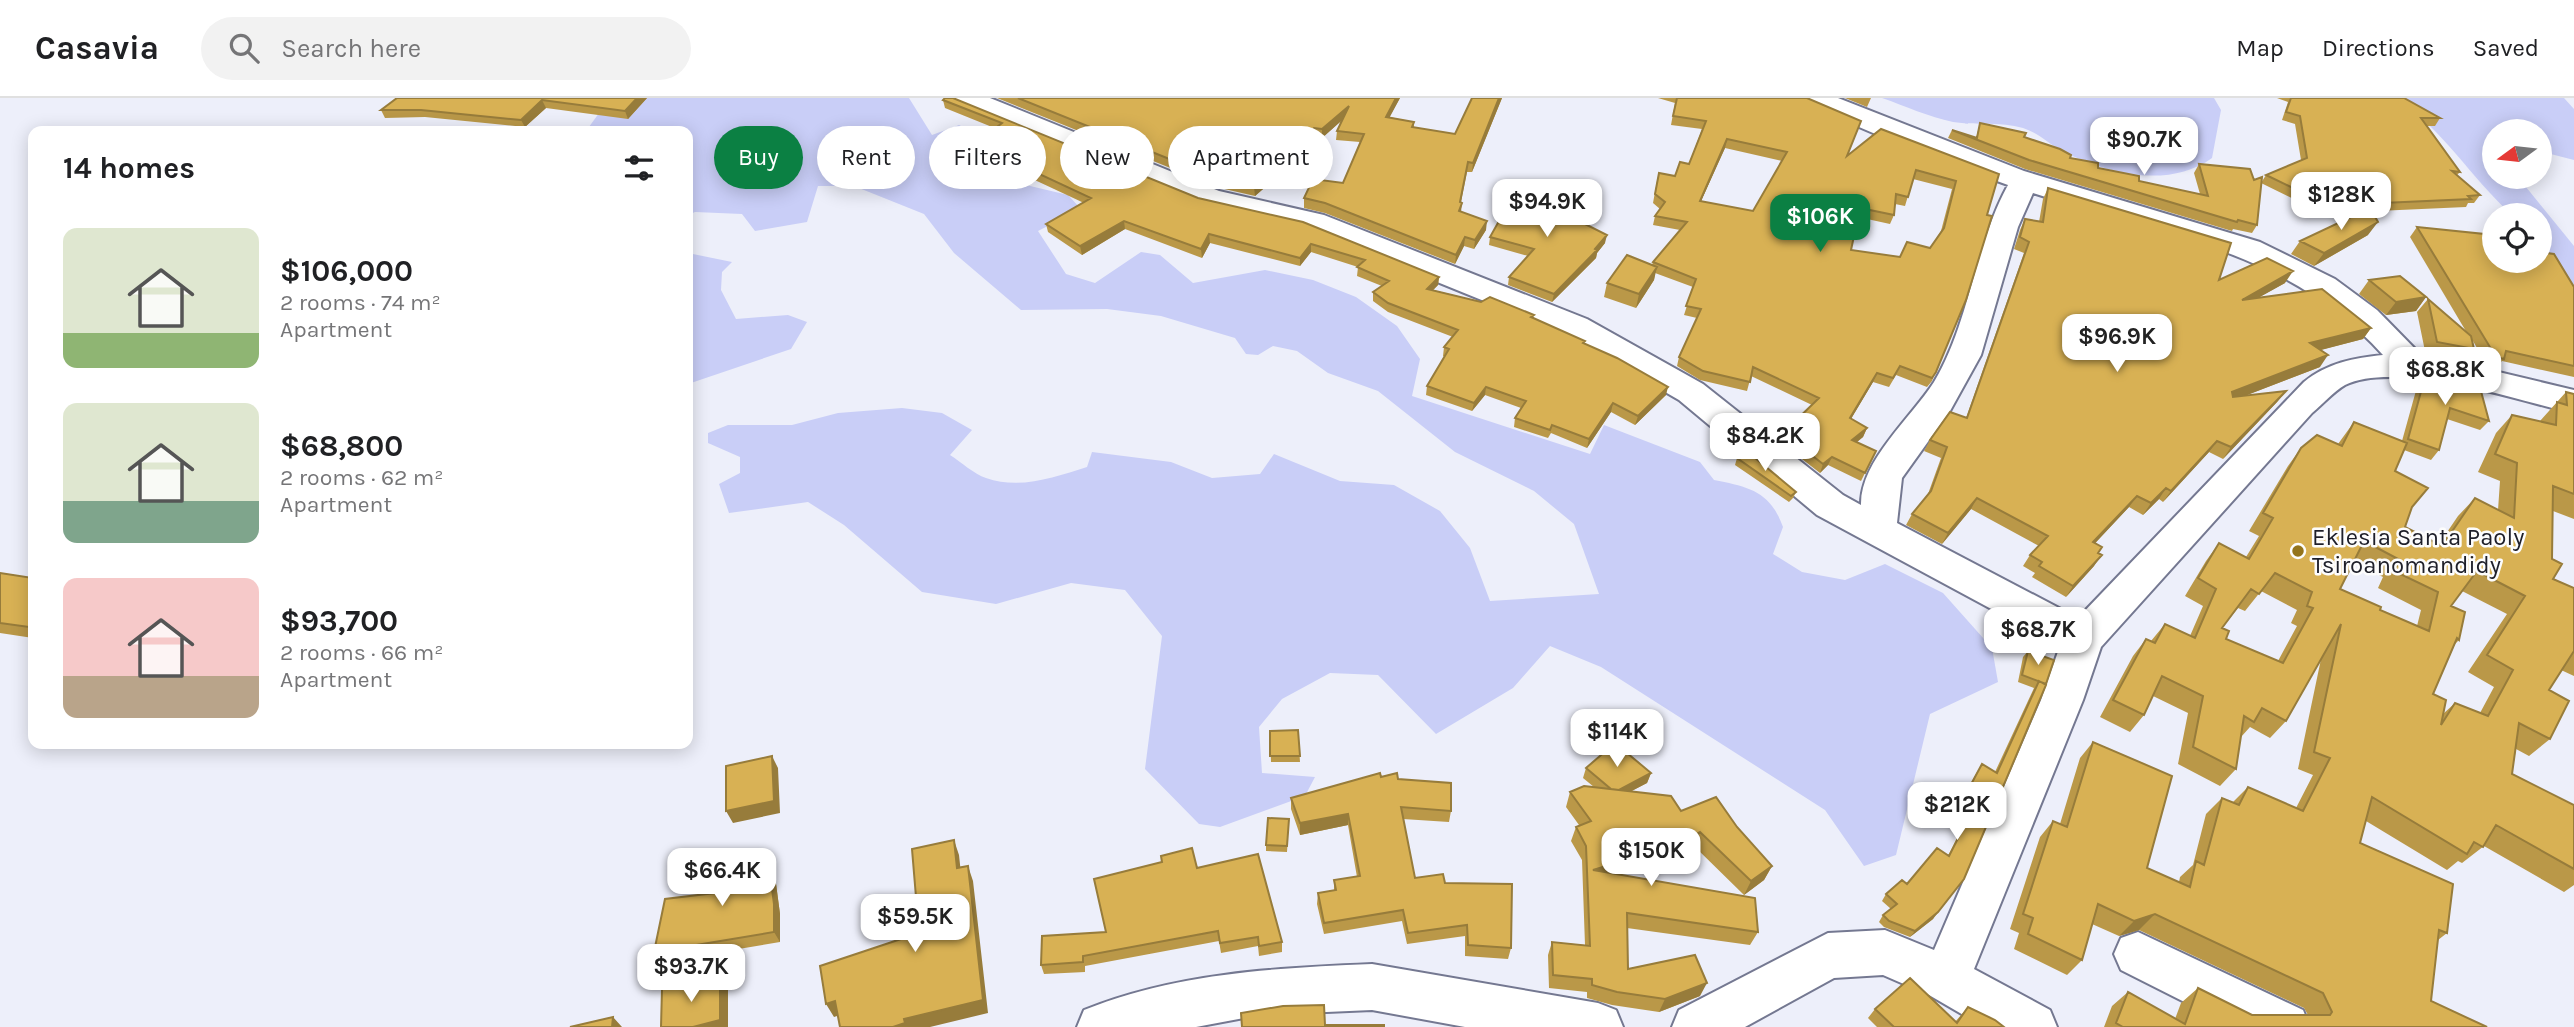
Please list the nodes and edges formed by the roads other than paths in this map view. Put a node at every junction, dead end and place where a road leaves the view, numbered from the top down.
1 (967, 98) edge
2 (1815, 98) edge
3 (2025, 180) junction
4 (2414, 368) junction
5 (2574, 402) edge
6 (1880, 520) dead end
7 (2083, 639) junction
8 (2138, 954) dead end
9 (1946, 979) junction
10 (1102, 1027) edge
11 (1598, 1027) edge
12 (1691, 1027) edge
13 (2032, 1027) edge
14 (2285, 1027) edge

1 - 7 street
2 - 3 street
3 - 4 street
3 - 6 street
4 - 5 street
4 - 7 street
7 - 9 street
8 - 14 street
9 - 12 street
9 - 13 street
10 - 11 street

